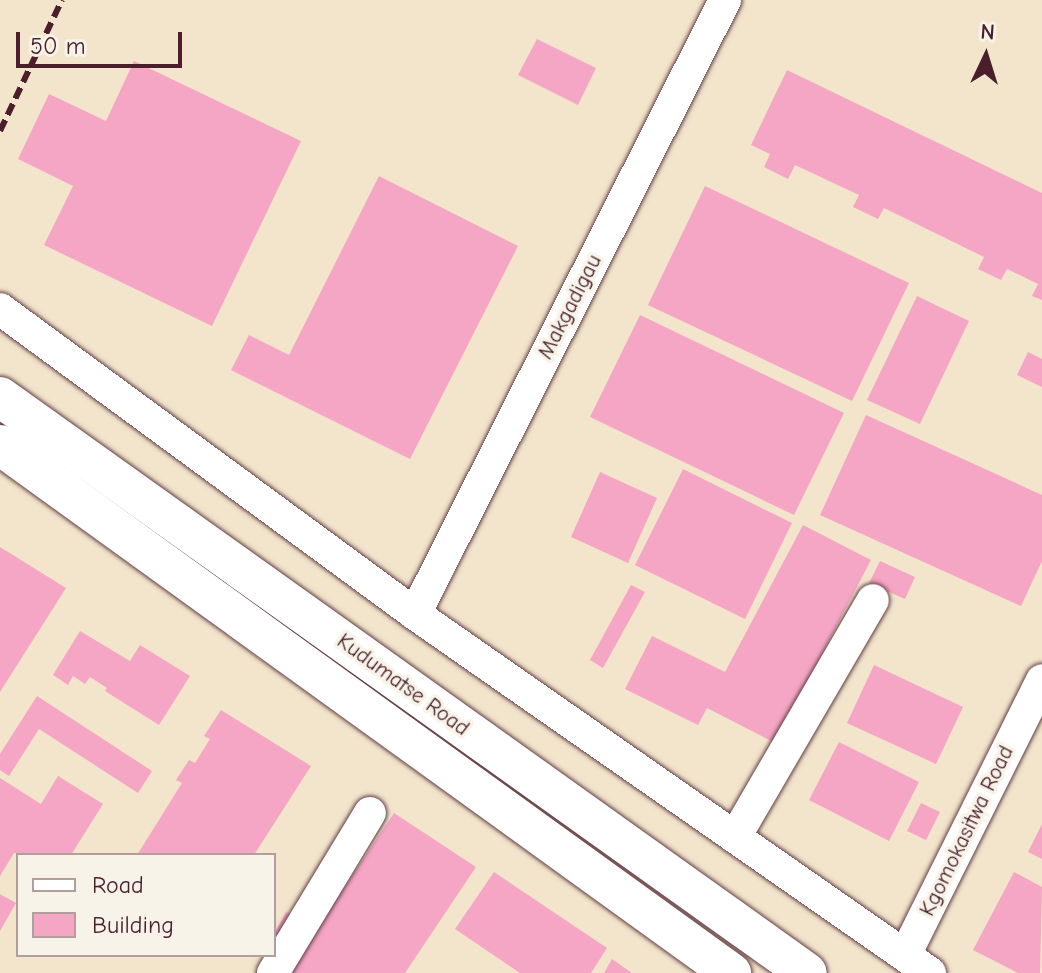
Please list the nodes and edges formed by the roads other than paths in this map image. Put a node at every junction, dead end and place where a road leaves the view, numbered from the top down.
1 (725, 0) edge
2 (0, 309) edge
3 (0, 397) edge
4 (0, 445) edge
5 (873, 600) dead end
6 (415, 614) junction
7 (1042, 680) edge
8 (370, 813) dead end
9 (735, 837) junction
10 (918, 964) edge
11 (273, 973) edge
12 (731, 973) edge
13 (807, 973) edge

1 - 6 street, Makgadigau
2 - 6 street
3 - 13 main road, Kudumatse Road
4 - 12 main road, Kudumatse Road
5 - 9 street
6 - 9 street
7 - 10 street, Kgomokasitwa Road
8 - 11 street
9 - 10 street

